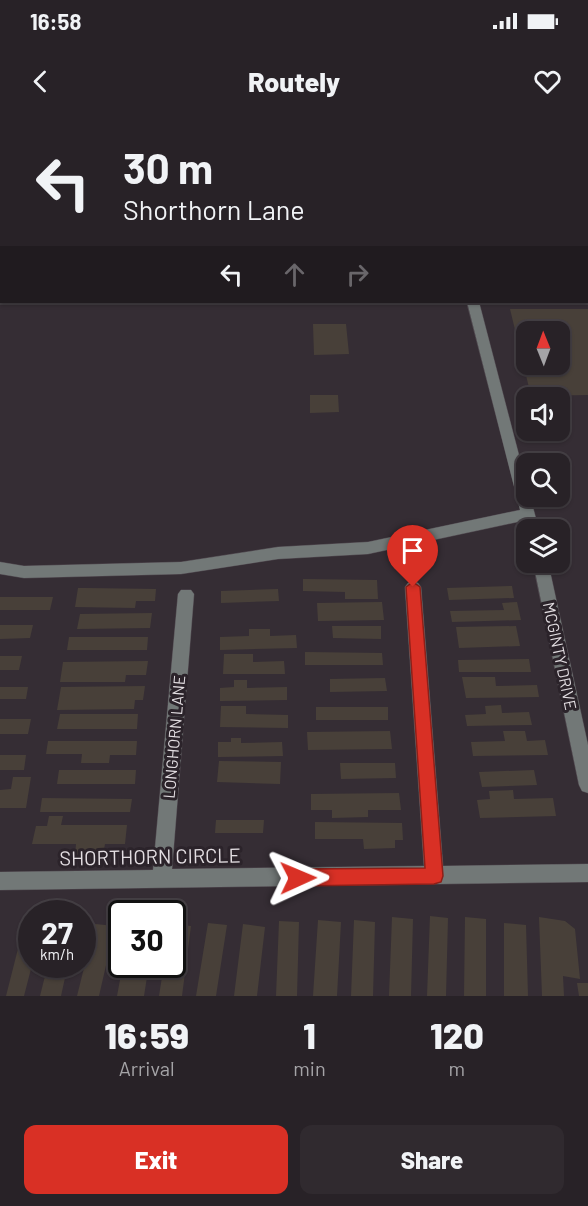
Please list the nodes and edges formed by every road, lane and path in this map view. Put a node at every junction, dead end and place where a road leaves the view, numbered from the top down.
1 (473, 303) edge
2 (529, 519) edge
3 (516, 524) edge
4 (0, 568) edge
5 (542, 573) edge
6 (413, 587) dead end
7 (186, 594) dead end
8 (588, 785) edge
9 (588, 873) edge
10 (434, 876) junction
11 (162, 879) junction
12 (0, 881) edge

1 - 2 street
3 - 4 street
5 - 8 street, MCGINTY DRIVE
6 - 10 street
7 - 11 street, LONGHORN LANE
9 - 10 street, SHORTHORN CIRCLE
10 - 11 street, SHORTHORN CIRCLE
11 - 12 street, SHORTHORN CIRCLE

